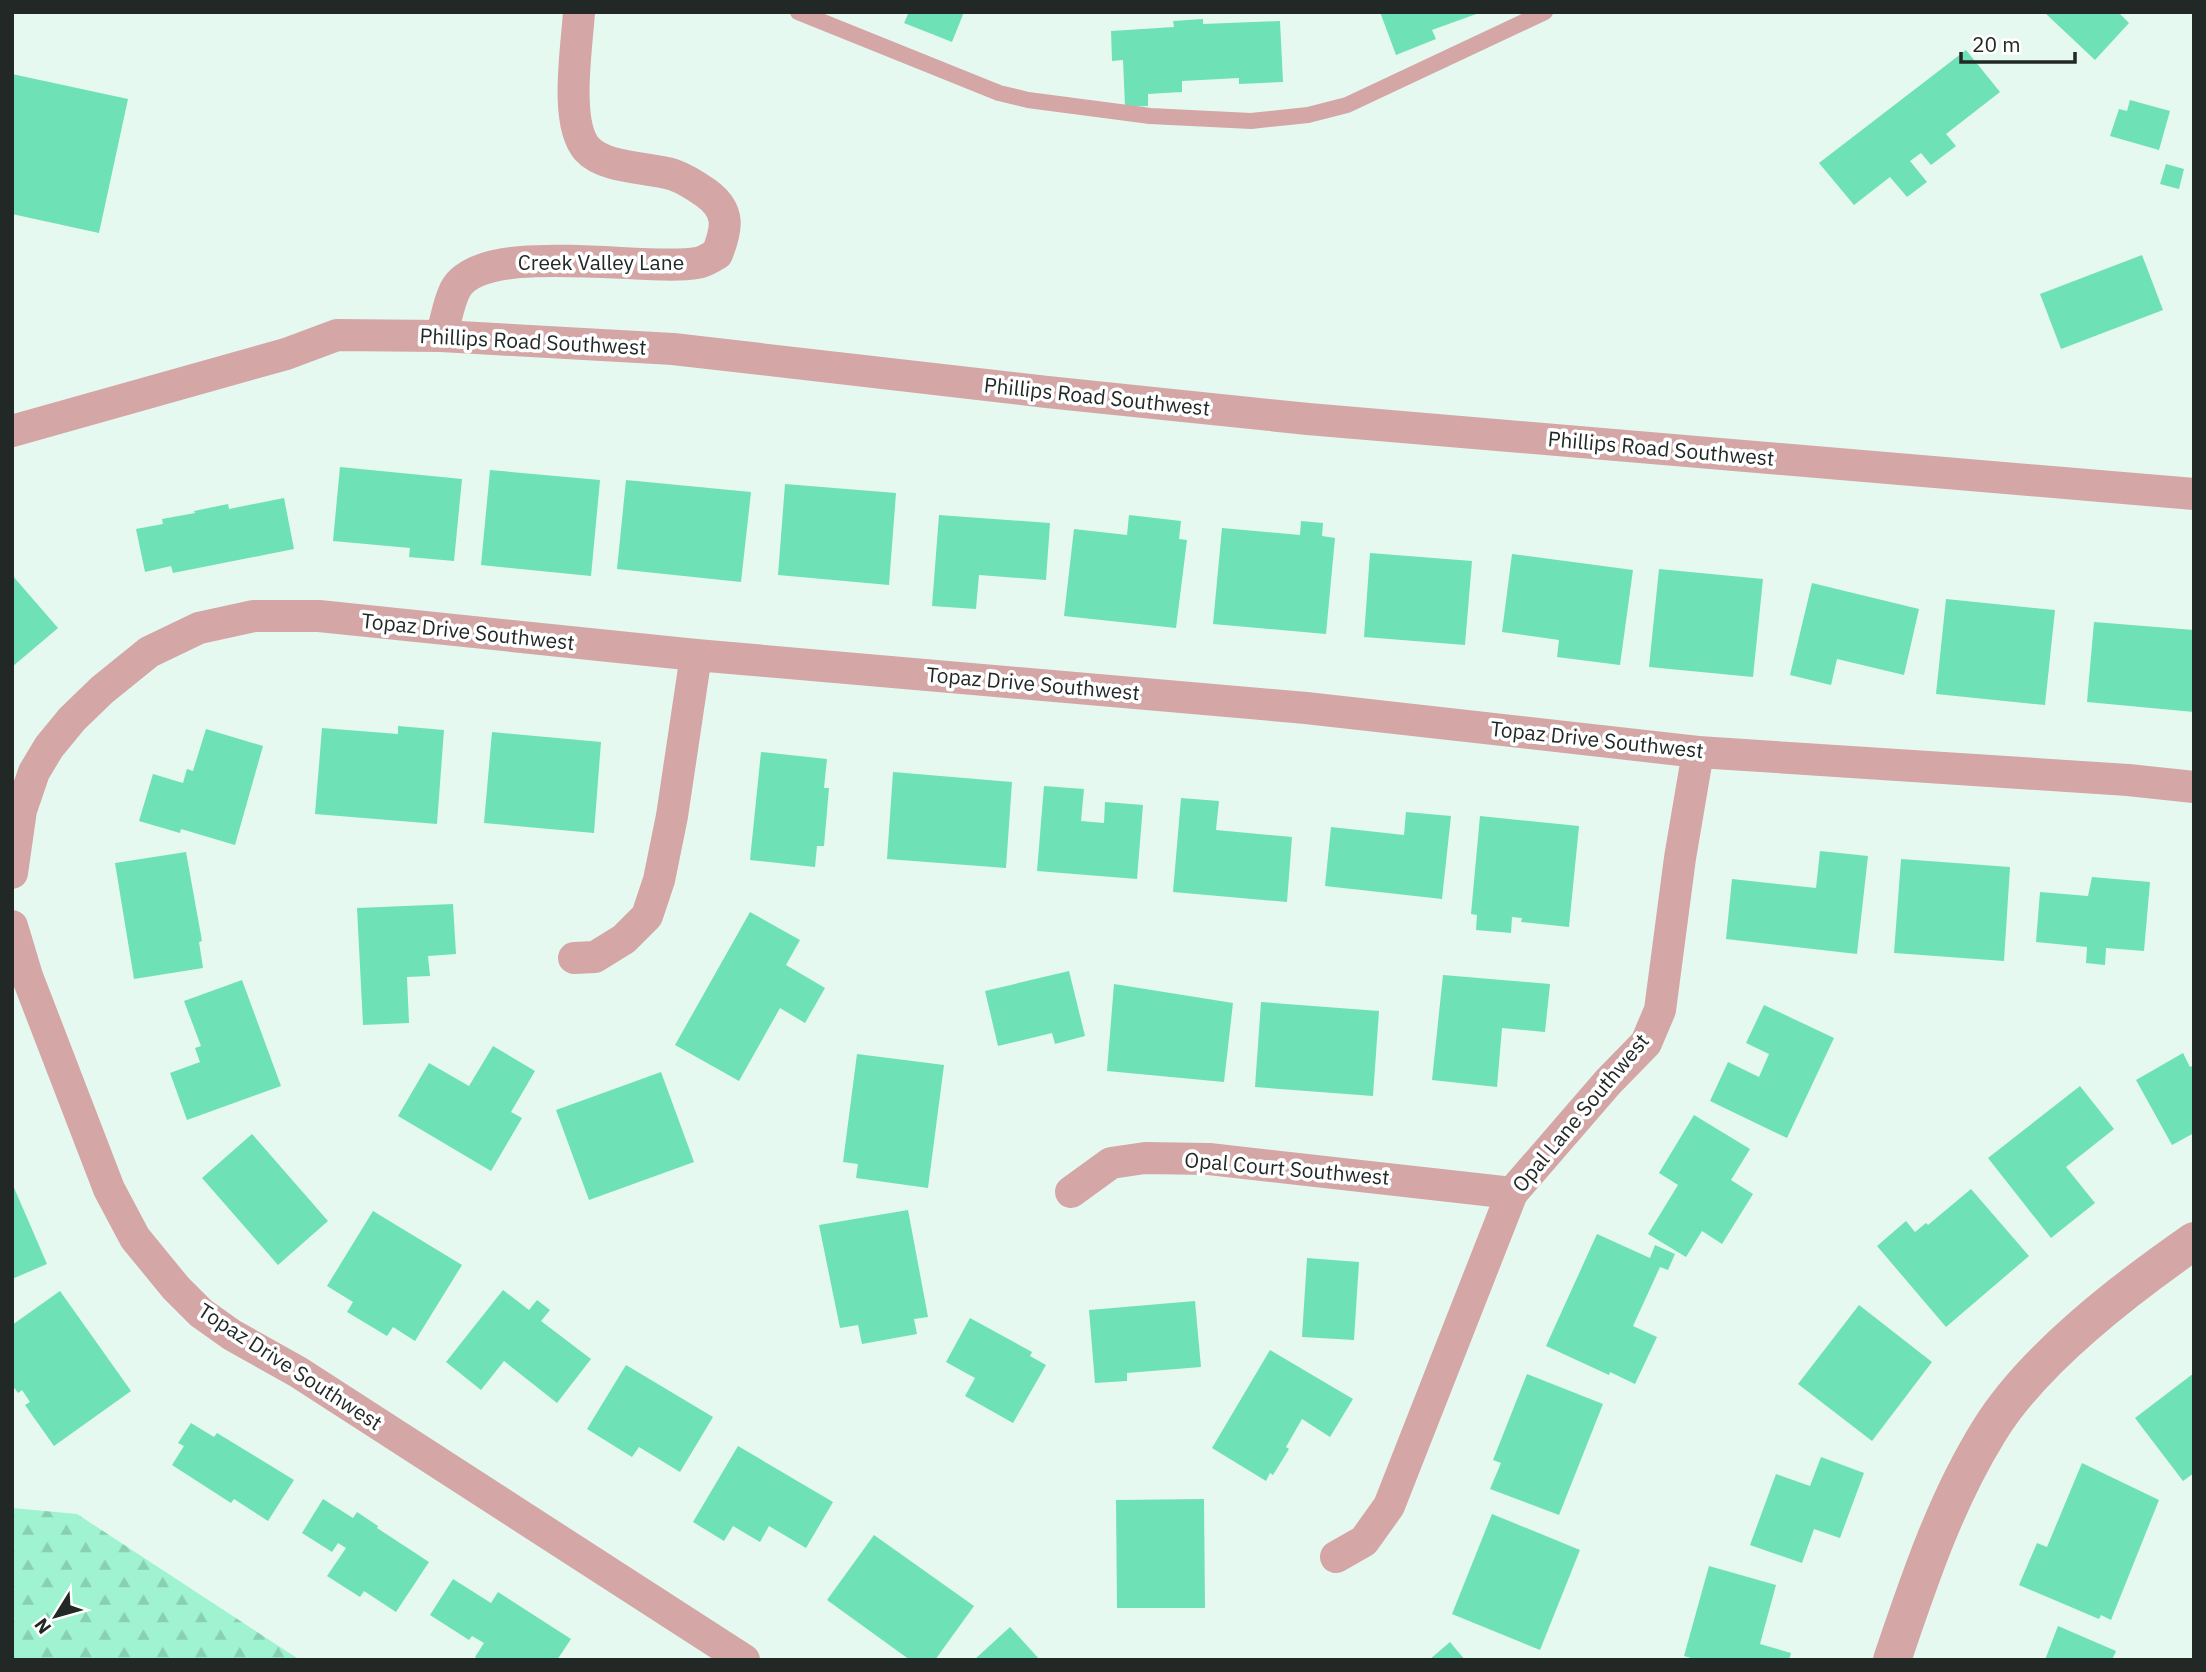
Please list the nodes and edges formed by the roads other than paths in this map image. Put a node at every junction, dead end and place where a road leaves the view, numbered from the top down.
1 (579, 12) edge
2 (798, 12) edge
3 (1545, 12) edge
4 (441, 337) junction
5 (12, 431) edge
6 (2194, 494) edge
7 (696, 655) junction
8 (1698, 752) junction
9 (2194, 787) edge
10 (12, 873) edge
11 (12, 926) edge
12 (574, 958) dead end
13 (1070, 1192) dead end
14 (1512, 1192) junction
15 (2194, 1241) edge
16 (1336, 1558) dead end
17 (744, 1660) edge
18 (1892, 1660) edge

1 - 4 street, Creek Valley Lane
2 - 3 lane
4 - 5 street, Phillips Road Southwest
4 - 6 street, Phillips Road Southwest
7 - 8 street, Topaz Drive Southwest
7 - 10 street, Topaz Drive Southwest
7 - 12 street
8 - 9 street, Topaz Drive Southwest
8 - 14 street, Opal Lane Southwest
11 - 17 street, Topaz Drive Southwest
13 - 14 street, Opal Court Southwest
14 - 16 street, Opal Lane Southwest
15 - 18 street

